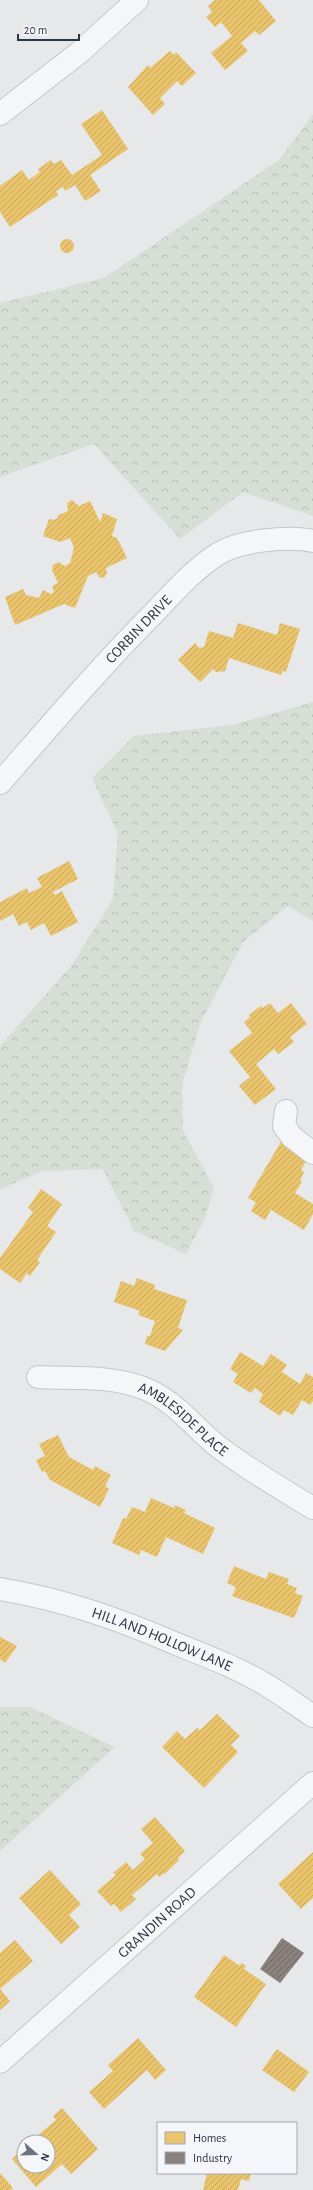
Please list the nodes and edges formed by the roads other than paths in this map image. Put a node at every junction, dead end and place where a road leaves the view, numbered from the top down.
1 (137, 0) edge
2 (0, 114) edge
3 (313, 540) edge
4 (0, 783) edge
5 (286, 1111) dead end
6 (313, 1153) edge
7 (38, 1377) dead end
8 (313, 1508) edge
9 (0, 1589) edge
10 (313, 1716) edge
11 (313, 1783) edge
12 (0, 2062) edge

1 - 2 street
3 - 4 street, CORBIN DRIVE
5 - 6 street
7 - 8 street, AMBLESIDE PLACE
9 - 10 street, HILL AND HOLLOW LANE
11 - 12 street, GRANDIN ROAD

